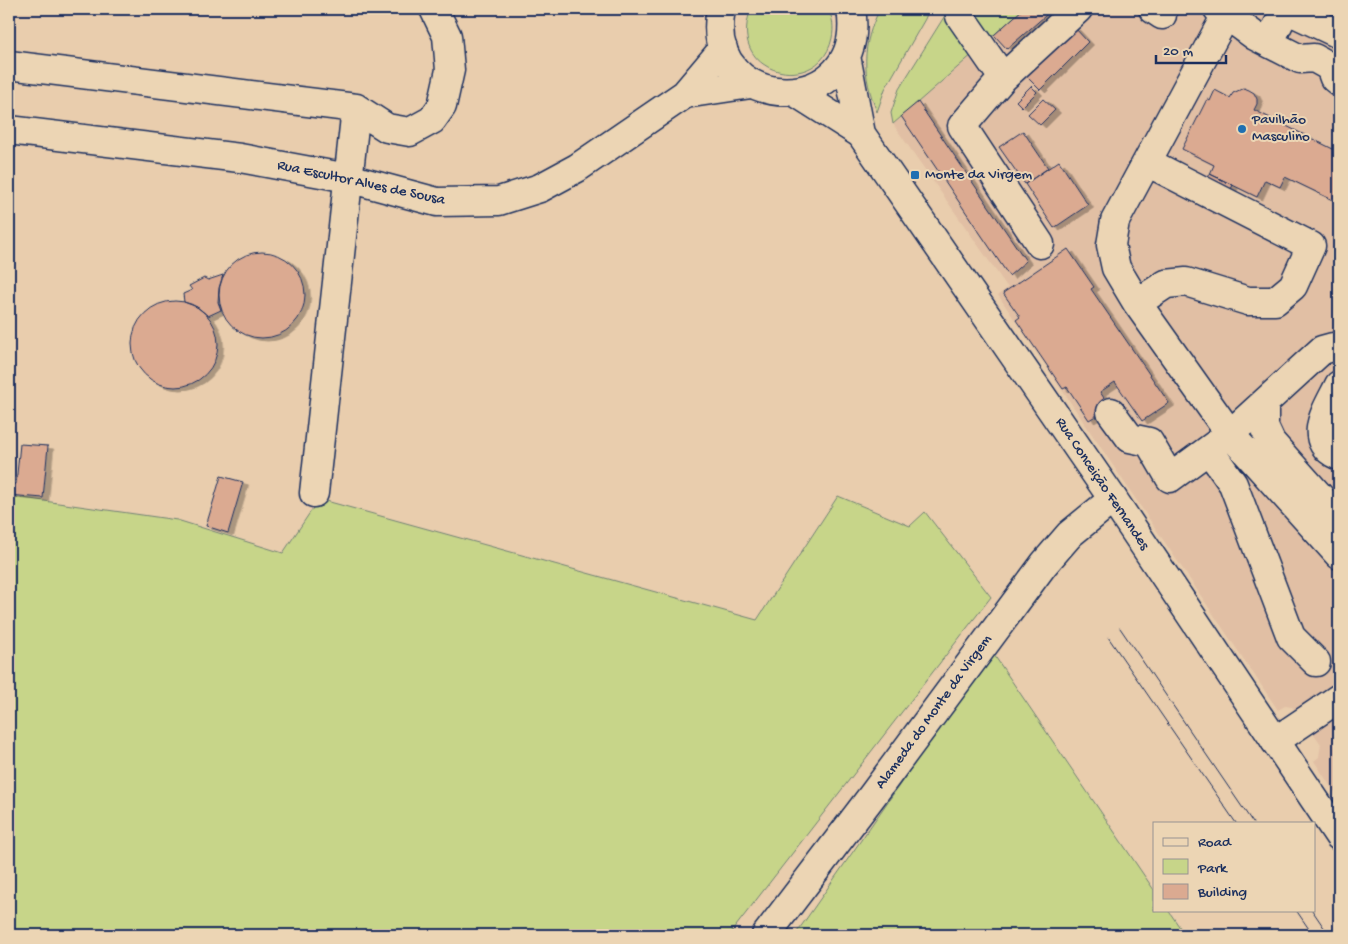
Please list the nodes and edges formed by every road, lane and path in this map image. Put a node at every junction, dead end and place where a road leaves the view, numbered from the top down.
1 (434, 9) edge
2 (721, 9) edge
3 (959, 9) edge
4 (1078, 9) edge
5 (1227, 11) edge
6 (855, 13) edge
7 (1339, 34) edge
8 (1269, 43) junction
9 (723, 49) junction
10 (846, 56) junction
11 (9, 65) edge
12 (1003, 78) junction
13 (1337, 80) edge
14 (751, 84) junction
15 (795, 92) junction
16 (685, 94) junction
17 (356, 108) junction
18 (9, 130) edge
19 (861, 134) junction
20 (1150, 157) junction
21 (348, 178) junction
22 (1040, 244) dead end
23 (1137, 303) junction
24 (1339, 348) edge
25 (1339, 385) edge
26 (1264, 405) junction
27 (1112, 412) dead end
28 (1220, 442) junction
29 (1339, 456) edge
30 (314, 493) dead end
31 (1113, 499) junction
32 (1339, 518) edge
33 (1339, 555) edge
34 (1316, 662) dead end
35 (1339, 698) edge
36 (1339, 715) edge
37 (1279, 747) junction
38 (1339, 836) edge
39 (766, 935) edge

1 - 17 street
2 - 9 street
3 - 12 street
4 - 12 street
5 - 8 street
5 - 20 street
6 - 10 street
7 - 8 street
8 - 13 street
9 - 14 street
9 - 16 street, Rua Escultor Alves de Sousa
10 - 15 street
10 - 19 street, Rua Conceição Fernandes
11 - 17 street
12 - 22 street
14 - 15 street
14 - 16 street, Rua Escultor Alves de Sousa
15 - 19 street, Rua Conceição Fernandes
16 - 21 street, Rua Escultor Alves de Sousa
17 - 21 street
18 - 21 street, Rua Escultor Alves de Sousa
19 - 31 street, Rua Conceição Fernandes
20 - 23 street
20 - 23 street
21 - 30 street
23 - 28 street
24 - 26 street
25 - 29 street
26 - 28 street
26 - 32 street
27 - 28 street
28 - 33 street
28 - 34 street
31 - 37 street, Rua Conceição Fernandes
31 - 39 street, Alameda do Monte da Virgem
35 - 37 street
36 - 37 street
37 - 38 street, Rua Conceição Fernandes

